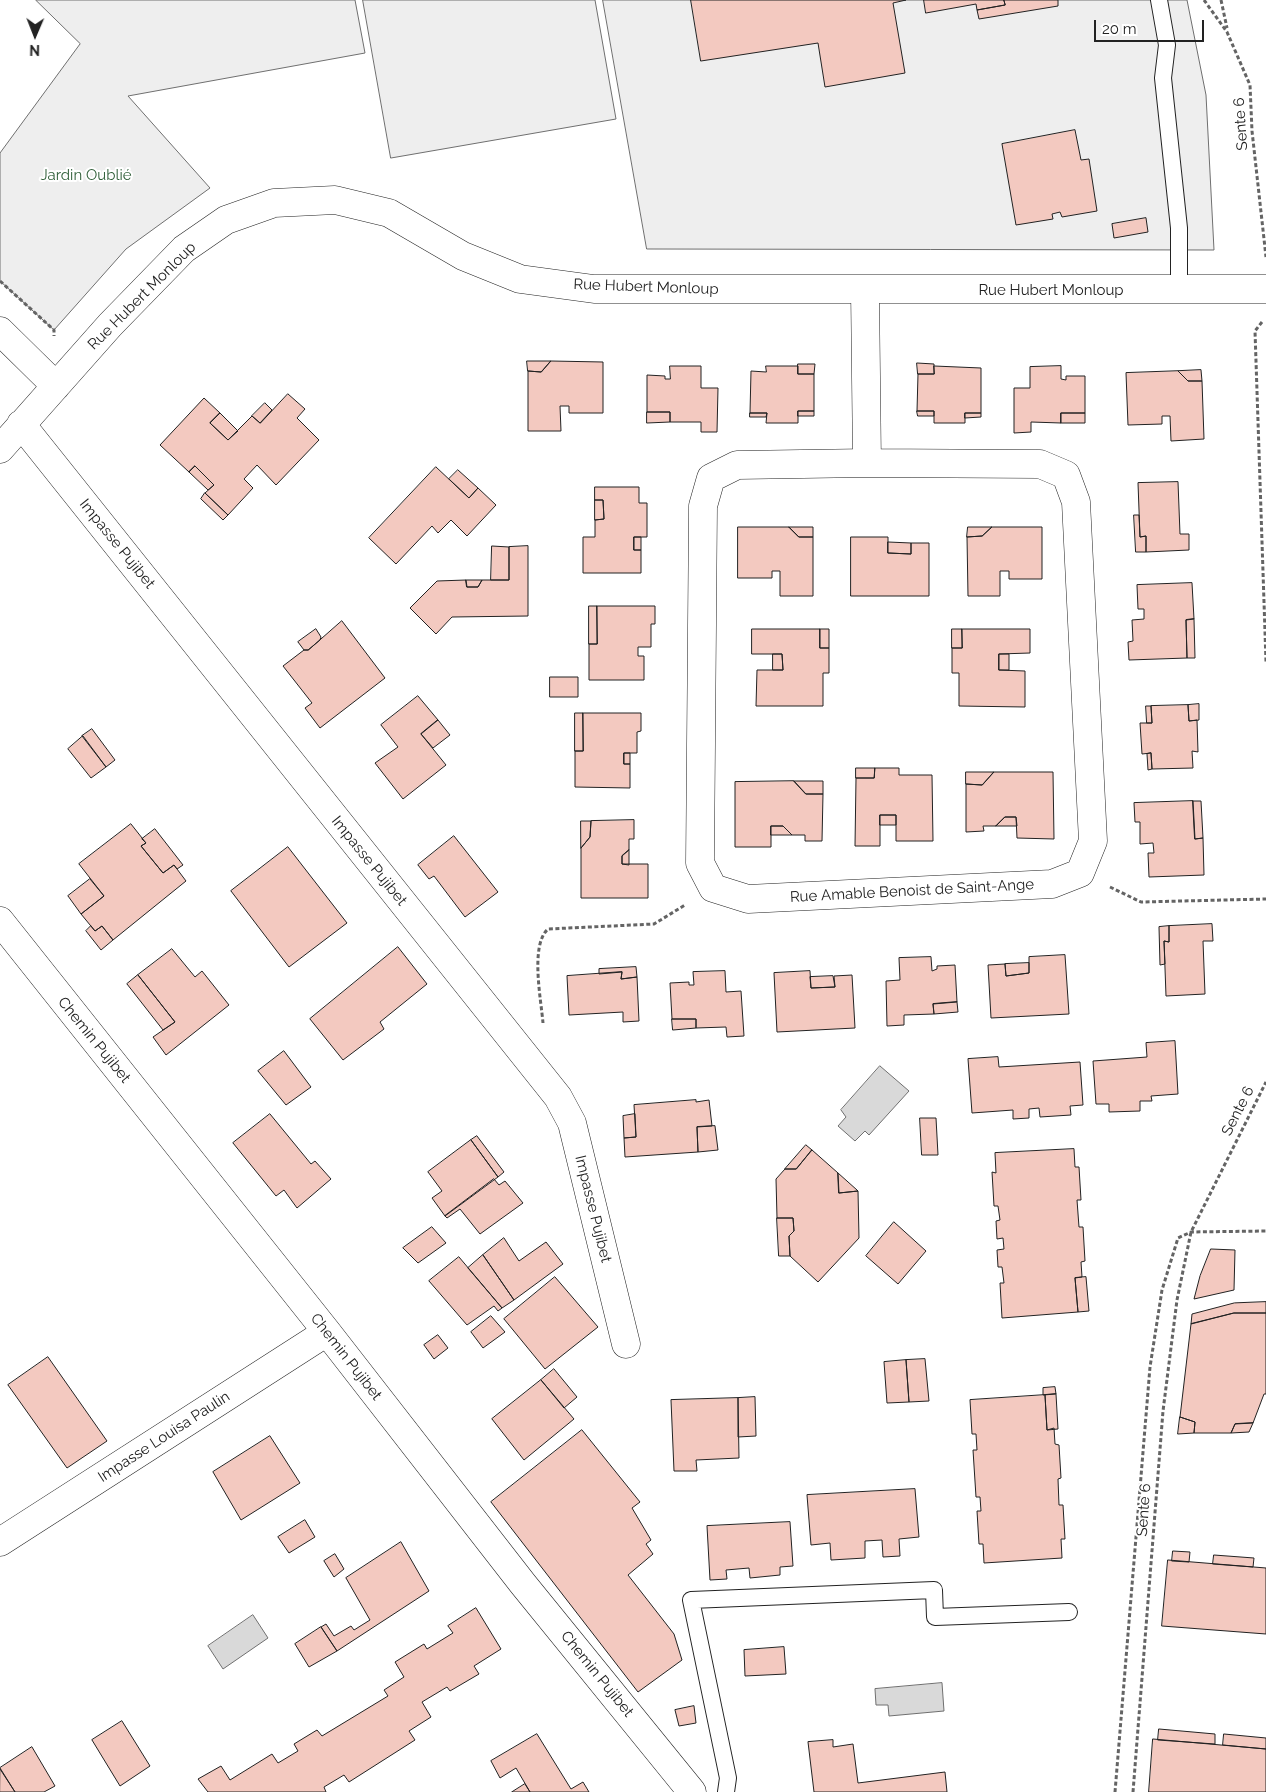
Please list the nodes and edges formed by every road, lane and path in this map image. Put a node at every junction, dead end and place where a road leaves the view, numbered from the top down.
1 (1159, 0) edge
2 (1204, 0) edge
3 (1221, 0) edge
4 (1227, 32) junction
5 (1266, 257) edge
6 (1179, 289) junction
7 (1266, 289) edge
8 (865, 290) junction
9 (1266, 318) edge
10 (0, 331) edge
11 (56, 386) junction
12 (21, 424) junction
13 (0, 449) edge
14 (867, 463) junction
15 (1266, 662) edge
16 (1080, 873) junction
17 (713, 888) junction
18 (1266, 899) edge
19 (0, 921) edge
20 (535, 1069) junction
21 (1266, 1082) edge
22 (1266, 1231) edge
23 (1191, 1232) junction
24 (327, 1332) junction
25 (626, 1344) dead end
26 (0, 1542) edge
27 (1070, 1612) dead end
28 (692, 1792) edge
29 (726, 1792) edge
30 (1115, 1792) edge
31 (1133, 1792) edge

1 - 6 lane
2 - 4 path, Sente 6
3 - 4 path
4 - 5 path, Sente 6
6 - 7 street, Rue Hubert Monloup
6 - 8 street, Rue Hubert Monloup
8 - 11 street, Rue Hubert Monloup
8 - 14 street
9 - 15 path
10 - 11 street
11 - 12 street
12 - 13 street
12 - 20 street, Impasse Pujibet
14 - 16 street
14 - 17 street
16 - 17 street, Rue Amable Benoist de Saint-Ange
16 - 18 path
17 - 20 path
19 - 24 street, Chemin Pujibet
20 - 25 street, Impasse Pujibet
21 - 23 path, Sente 6
22 - 23 path
23 - 30 path
23 - 31 path, Sente 6
24 - 26 street, Impasse Louisa Paulin
24 - 28 street, Chemin Pujibet
27 - 29 lane

